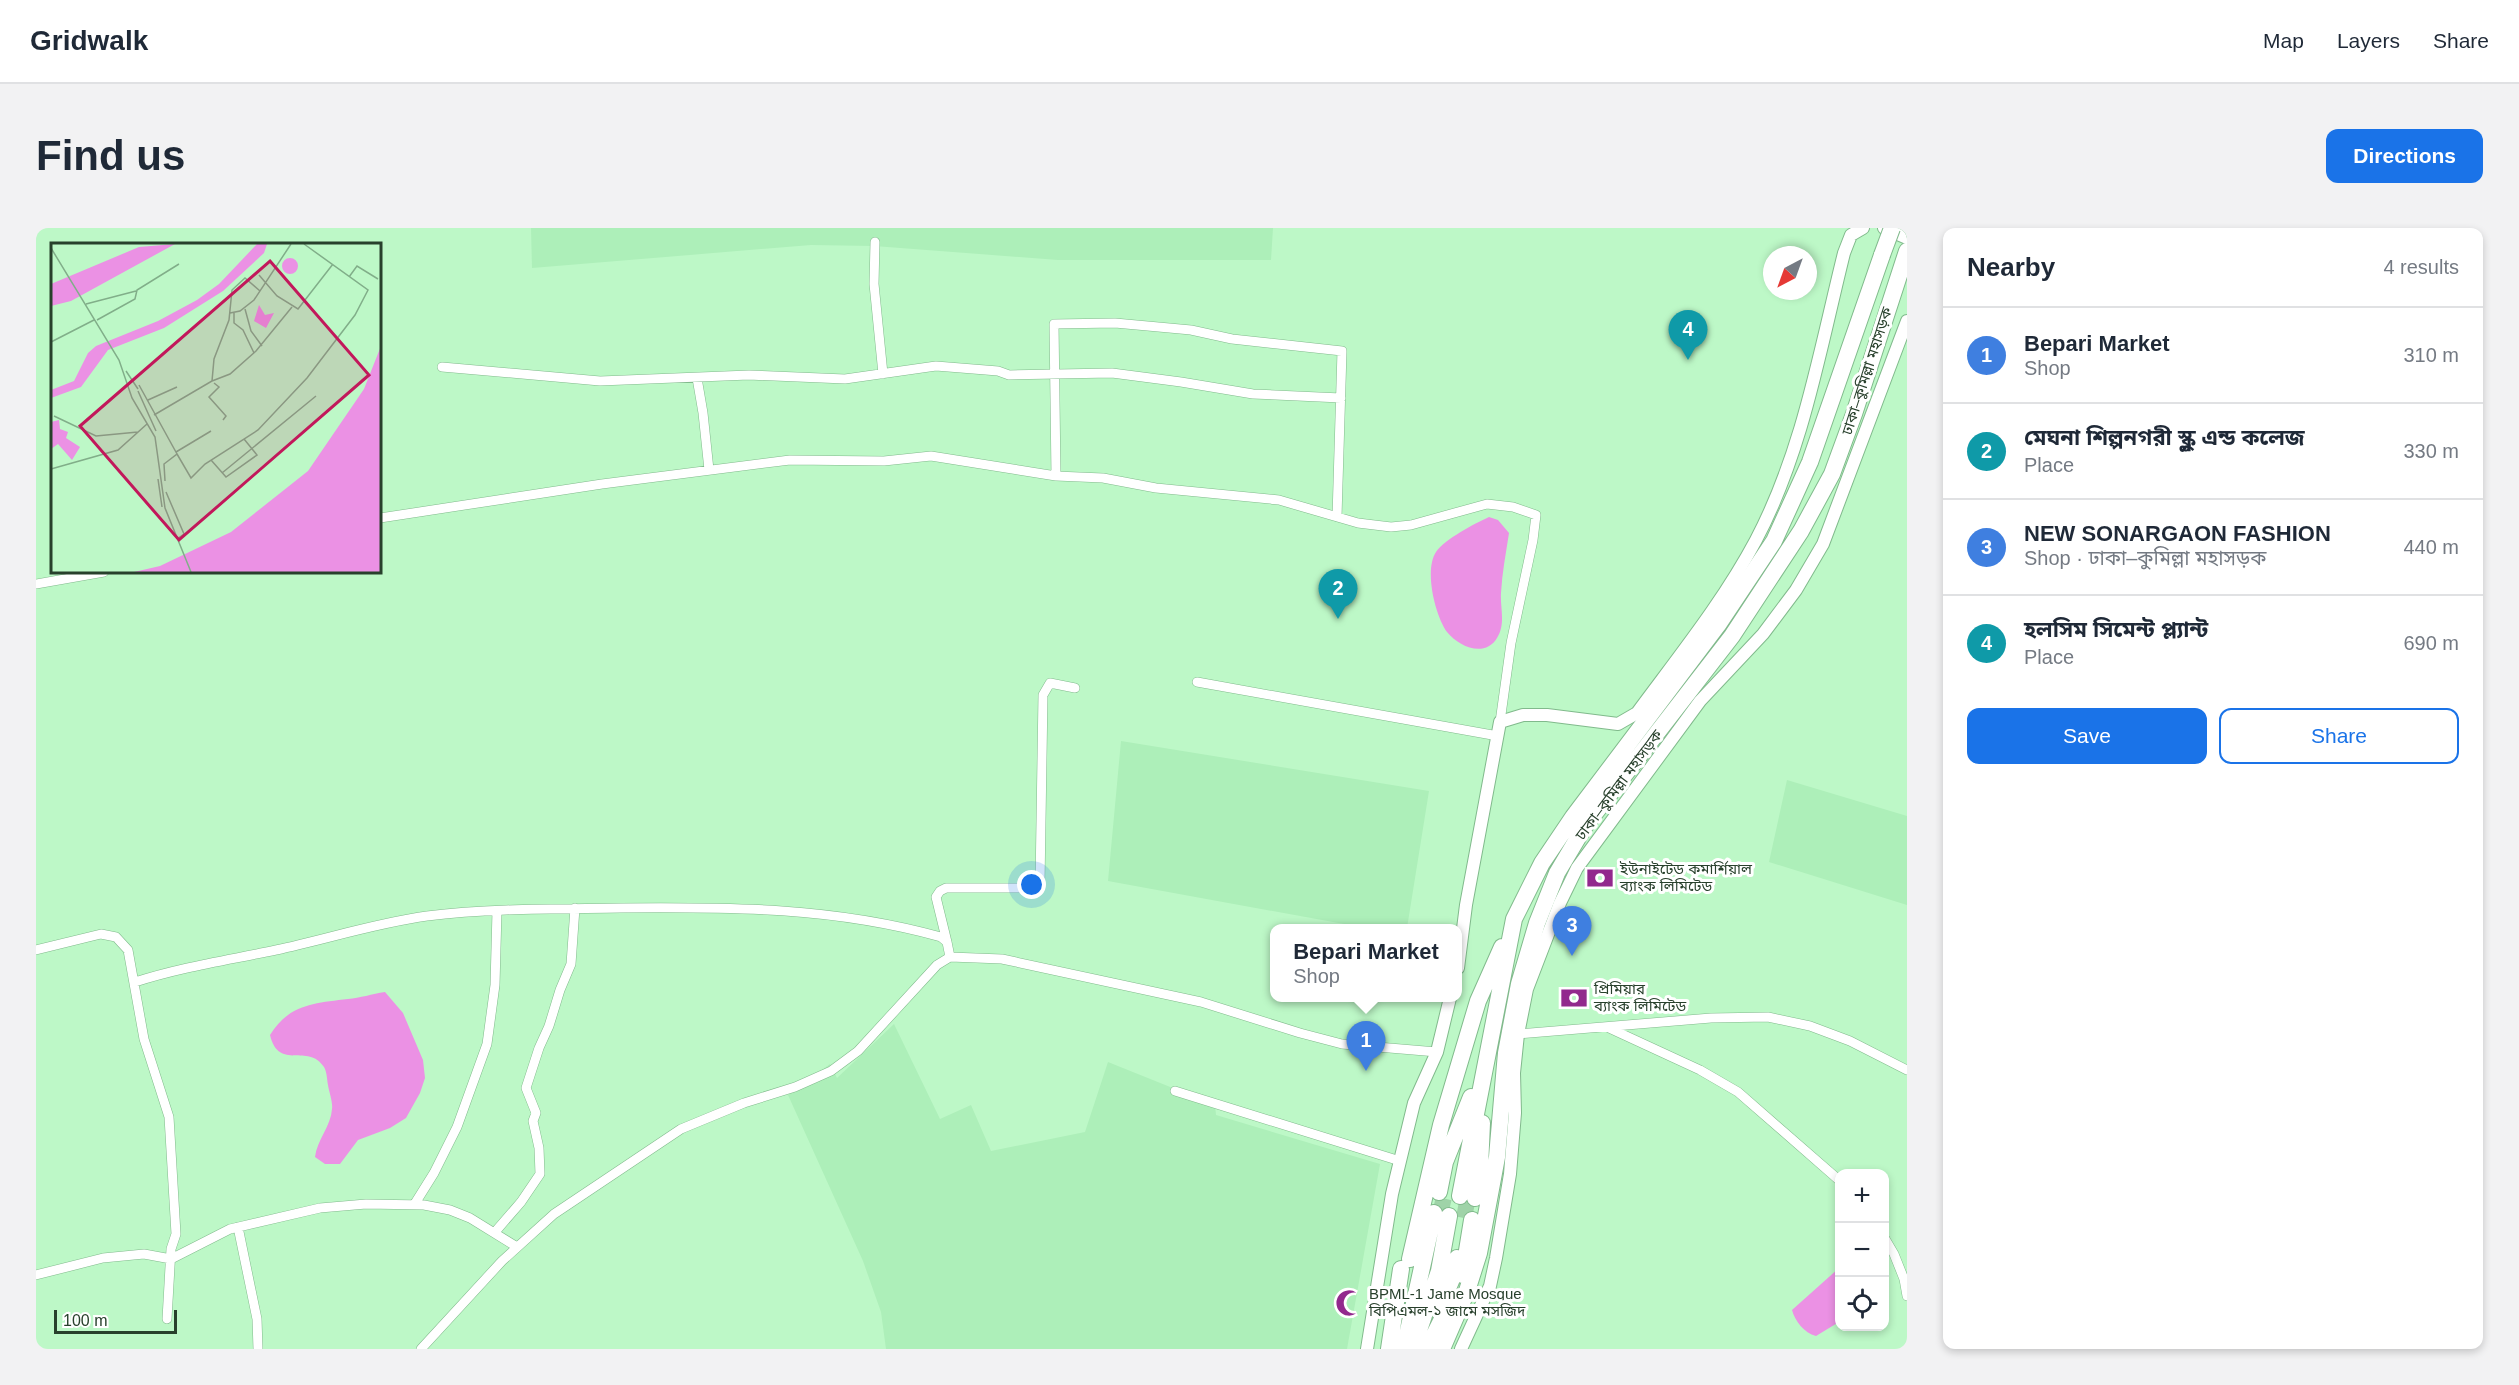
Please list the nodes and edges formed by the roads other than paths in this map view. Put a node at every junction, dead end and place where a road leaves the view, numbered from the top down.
1 (1863, 228) edge
2 (1884, 228) edge
3 (1892, 228) edge
4 (1907, 238) edge
5 (875, 242) dead end
6 (1905, 257) edge
7 (1907, 321) edge
8 (442, 367) dead end
9 (883, 374) junction
10 (1054, 374) junction
11 (697, 378) junction
12 (1341, 398) junction
13 (709, 470) junction
14 (1056, 476) junction
15 (1337, 517) junction
16 (381, 518) edge
17 (98, 573) edge
18 (36, 584) edge
19 (1197, 682) dead end
20 (1075, 688) dead end
21 (1500, 722) junction
22 (1498, 736) junction
23 (575, 909) junction
24 (497, 911) junction
25 (1514, 919) junction
26 (1462, 936) edge
27 (946, 942) junction
28 (36, 950) edge
29 (950, 957) junction
30 (135, 982) junction
31 (1449, 1002) edge
32 (1607, 1027) junction
33 (1518, 1034) junction
34 (1437, 1052) junction
35 (1485, 1063) junction
36 (1907, 1070) edge
37 (1175, 1091) dead end
38 (1400, 1161) junction
39 (1835, 1178) edge
40 (414, 1205) junction
41 (1448, 1216) junction
42 (238, 1227) junction
43 (495, 1232) junction
44 (517, 1247) junction
45 (1889, 1247) edge
46 (171, 1259) junction
47 (1409, 1265) junction
48 (36, 1275) edge
49 (1907, 1296) edge
50 (167, 1319) dead end
51 (258, 1349) edge
52 (421, 1349) edge
53 (1367, 1349) edge
54 (1391, 1349) edge
55 (1398, 1349) edge
56 (1405, 1349) edge
57 (1417, 1349) edge
58 (1427, 1349) edge
59 (1442, 1349) edge
60 (1461, 1349) edge

1 - 21 street
2 - 4 street
3 - 25 highway, ঢাকা–কুমিল্লা মহাসড়ক, bridge
5 - 9 street
6 - 59 highway, ঢাকা–কুমিল্লা মহাসড়ক
7 - 33 street
8 - 11 street
9 - 10 street
9 - 11 street
10 - 12 street
10 - 12 street
10 - 14 street
11 - 13 street
12 - 15 street
13 - 14 street
13 - 16 street
14 - 15 street
15 - 21 street
17 - 18 street
19 - 22 street
20 - 27 street
21 - 22 street
22 - 26 street
23 - 24 street
23 - 27 street
23 - 43 street
24 - 30 street
24 - 40 street
25 - 35 highway, ঢাকা–কুমিল্লা মহাসড়ক
25 - 41 highway, ঢাকা–কুমিল্লা মহাসড়ক
27 - 29 street
28 - 30 street
29 - 34 street
29 - 44 street
30 - 46 street
31 - 34 street
32 - 33 street
32 - 36 street
32 - 39 street
33 - 60 street
34 - 38 street
35 - 35 highway, ঢাকা–কুমিল্লা মহাসড়ক
37 - 38 street
38 - 53 street
40 - 42 street
40 - 43 street
41 - 47 highway, ঢাকা–কুমিল্লা মহাসড়ক
41 - 56 highway, ঢাকা–কুমিল্লা মহাসড়ক
41 - 57 highway, ঢাকা–কুমিল্লা মহাসড়ক
41 - 58 highway, ঢাকা–কুমিল্লা মহাসড়ক
42 - 46 street
42 - 51 street
43 - 44 street
44 - 52 street
45 - 49 street
46 - 48 street
46 - 50 street
47 - 54 highway, ঢাকা–কুমিল্লা মহাসড়ক
47 - 55 highway, ঢাকা–কুমিল্লা মহাসড়ক

